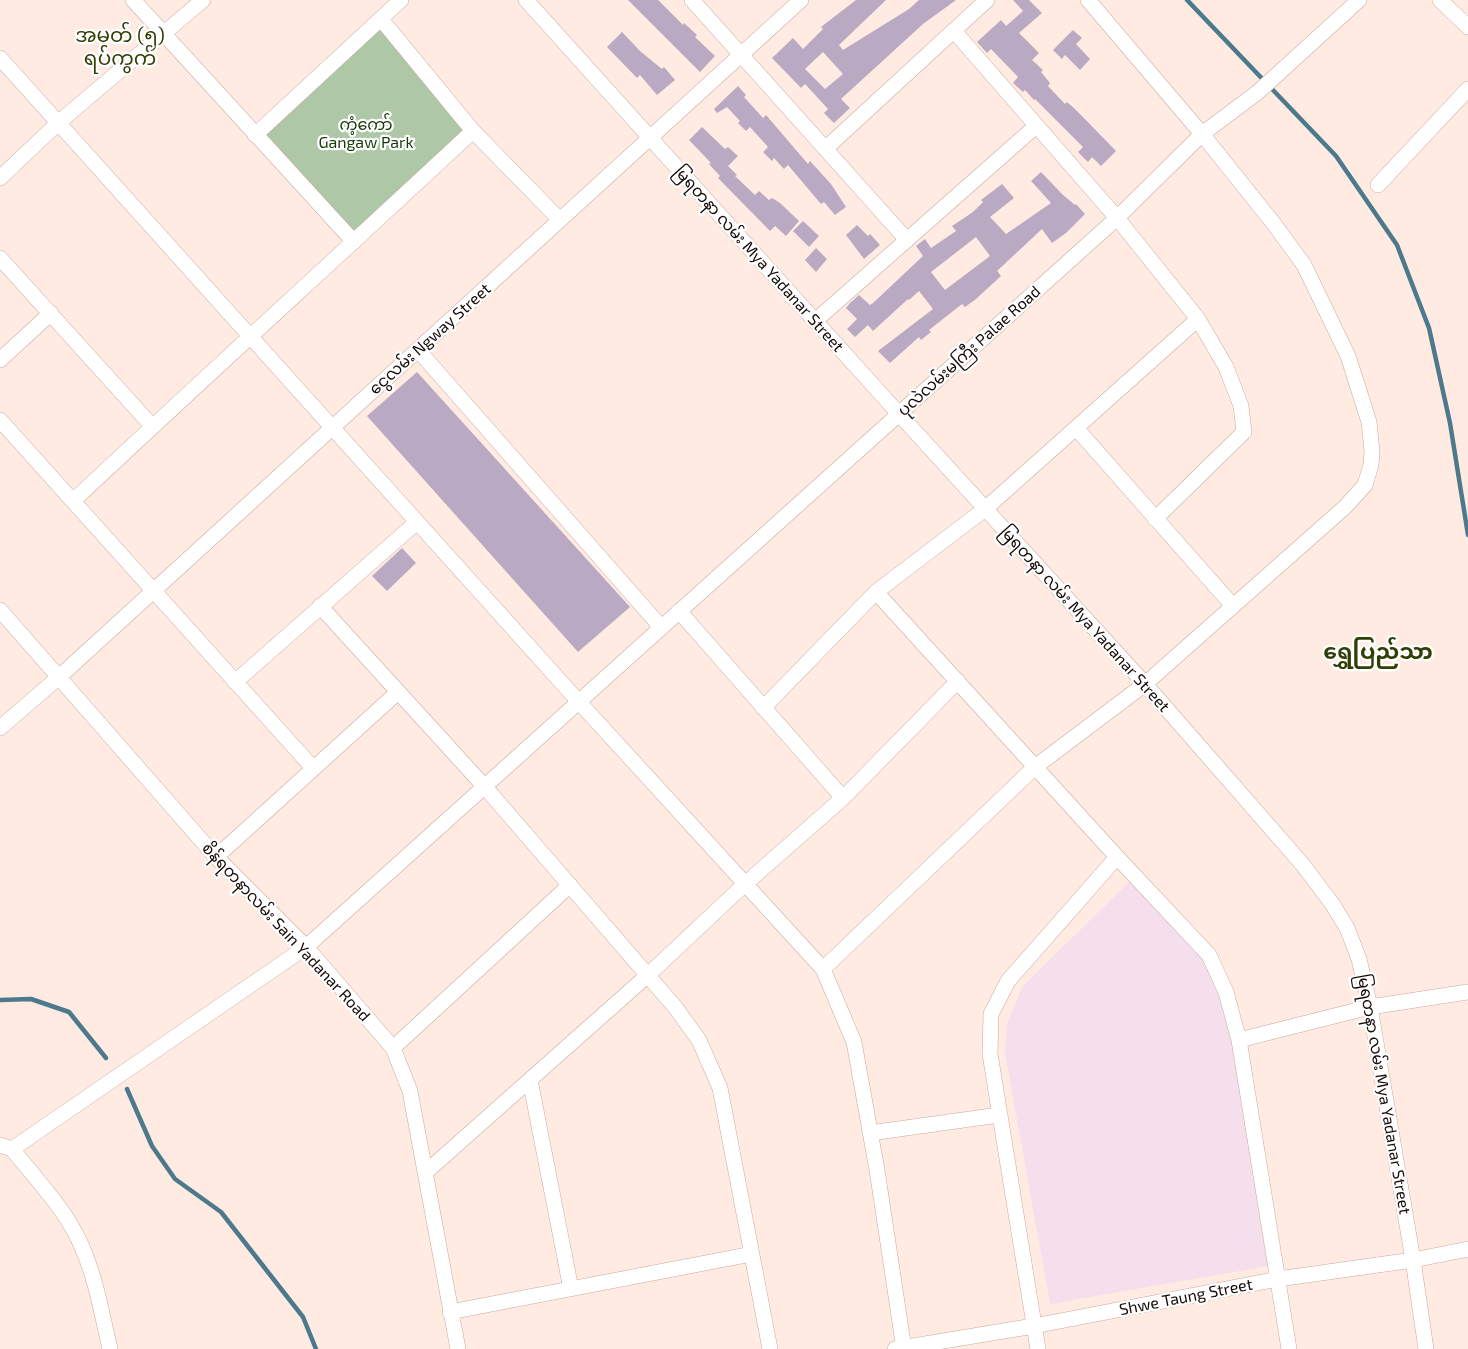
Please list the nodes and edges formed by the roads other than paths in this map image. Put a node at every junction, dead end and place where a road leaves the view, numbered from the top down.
1 (133, 0) edge
2 (203, 0) edge
3 (401, 0) edge
4 (526, 0) edge
5 (692, 0) edge
6 (801, 0) edge
7 (987, 0) edge
8 (1088, 0) edge
9 (1359, 0) edge
10 (1440, 0) edge
11 (381, 19) junction
12 (1468, 27) edge
13 (954, 31) junction
14 (163, 34) junction
15 (741, 55) junction
16 (0, 58) edge
17 (1468, 89) edge
18 (58, 123) junction
19 (1036, 126) junction
20 (473, 131) junction
21 (1202, 134) junction
22 (255, 135) junction
23 (650, 138) junction
24 (825, 148) junction
25 (0, 178) edge
26 (1378, 185) dead end
27 (1117, 218) junction
28 (560, 220) junction
29 (907, 240) junction
30 (354, 242) junction
31 (0, 258) edge
32 (51, 313) junction
33 (1198, 319) junction
34 (815, 321) junction
35 (250, 336) junction
36 (418, 350) junction
37 (0, 360) edge
38 (899, 414) junction
39 (0, 420) edge
40 (153, 426) junction
41 (333, 428) junction
42 (1076, 428) junction
43 (73, 501) junction
44 (985, 509) junction
45 (1155, 519) junction
46 (417, 522) junction
47 (154, 591) junction
48 (876, 592) junction
49 (320, 606) junction
50 (1233, 606) junction
51 (0, 610) edge
52 (679, 612) junction
53 (662, 627) junction
54 (59, 677) junction
55 (958, 681) junction
56 (235, 682) junction
57 (1145, 684) junction
58 (398, 692) junction
59 (579, 702) junction
60 (763, 708) junction
61 (0, 728) edge
62 (1035, 767) junction
63 (313, 768) junction
64 (484, 786) junction
65 (843, 798) junction
66 (216, 857) junction
67 (1117, 857) junction
68 (746, 884) junction
69 (570, 885) junction
70 (306, 947) junction
71 (823, 969) junction
72 (648, 975) junction
73 (1468, 992) edge
74 (1370, 1007) junction
75 (1239, 1040) junction
76 (393, 1048) junction
77 (530, 1080) junction
78 (999, 1115) junction
79 (870, 1133) junction
80 (6, 1147) edge
81 (426, 1172) junction
82 (1468, 1249) edge
83 (752, 1254) junction
84 (1413, 1260) junction
85 (1278, 1279) junction
86 (571, 1289) junction
87 (450, 1312) junction
88 (1034, 1326) junction
89 (901, 1348) edge
90 (110, 1349) edge
91 (458, 1349) edge
92 (770, 1349) edge
93 (1038, 1349) edge
94 (1289, 1349) edge
95 (1426, 1349) edge

1 - 14 street
2 - 14 street
3 - 11 street
4 - 23 street, မြရတနာ လမ်း Mya Yadanar Street
5 - 15 street
6 - 15 street, ငွေလမ်း Ngway Street
7 - 13 street
8 - 21 street
9 - 21 street, ပုလဲလမ်းမကြီး Palae Road
10 - 12 street
11 - 20 street
11 - 22 street
13 - 19 street
13 - 24 street
14 - 18 street
14 - 22 street
15 - 23 street, ငွေလမ်း Ngway Street
15 - 24 street
16 - 18 street
17 - 26 street
18 - 25 street
18 - 35 street
19 - 27 street
19 - 29 street
20 - 28 street
20 - 30 street
21 - 27 street, ပုလဲလမ်းမကြီး Palae Road
21 - 50 street
22 - 30 street
23 - 28 street, ငွေလမ်း Ngway Street
23 - 34 street, မြရတနာ လမ်း Mya Yadanar Street
24 - 29 street
27 - 33 street
27 - 38 street, ပုလဲလမ်းမကြီး Palae Road
28 - 36 street, ငွေလမ်း Ngway Street
29 - 34 street
30 - 35 street
31 - 32 street
32 - 37 street
32 - 40 street
33 - 42 street
33 - 45 street
34 - 38 street, မြရတနာ လမ်း Mya Yadanar Street
35 - 40 street
35 - 41 street
36 - 41 street, ငွေလမ်း Ngway Street
36 - 53 street
38 - 44 street, မြရတနာ လမ်း Mya Yadanar Street
38 - 52 street, ပုလဲလမ်းမကြီး Palae Road
39 - 43 street
40 - 43 street
41 - 46 street
41 - 47 street, ငွေလမ်း Ngway Street
42 - 44 street
42 - 45 street
43 - 47 street
44 - 48 street
44 - 57 street, မြရတနာ လမ်း Mya Yadanar Street
45 - 50 street
46 - 49 street
46 - 59 street
47 - 54 street, ငွေလမ်း Ngway Street
47 - 56 street
48 - 55 street
48 - 60 street
49 - 56 street
49 - 58 street
50 - 57 street
51 - 54 street, စိန်ရတနာလမ်း Sain Yadanar Road
52 - 53 street, ပုလဲလမ်းမကြီး Palae Road
52 - 60 street
53 - 59 street, ပုလဲလမ်းမကြီး Palae Road
54 - 61 street, ငွေလမ်း Ngway Street
54 - 66 street, စိန်ရတနာလမ်း Sain Yadanar Road
55 - 62 street
55 - 65 street
56 - 63 street
57 - 62 street
57 - 74 street, မြရတနာ လမ်း Mya Yadanar Street
58 - 63 street
58 - 64 street
59 - 64 street, ပုလဲလမ်းမကြီး Palae Road
59 - 68 street
60 - 65 street
62 - 67 street
62 - 71 street
63 - 66 street
64 - 69 street
64 - 70 street, ပုလဲလမ်းမကြီး Palae Road
65 - 68 street
66 - 70 street, စိန်ရတနာလမ်း Sain Yadanar Road
67 - 75 street
67 - 78 street
68 - 71 street
68 - 72 street
69 - 72 street
69 - 76 street
70 - 76 street, စိန်ရတနာလမ်း Sain Yadanar Road
70 - 80 street, ပုလဲလမ်းမကြီး Palae Road
71 - 79 street
72 - 77 street
72 - 83 street
73 - 74 street
74 - 75 street
74 - 84 street, မြရတနာ လမ်း Mya Yadanar Street
75 - 85 street
76 - 81 street, စိန်ရတနာလမ်း Sain Yadanar Road
77 - 81 street
77 - 86 street
78 - 79 street
78 - 88 street
79 - 89 street
80 - 90 street
81 - 87 street, စိန်ရတနာလမ်း Sain Yadanar Road
82 - 84 street, Shwe Taung Street
83 - 86 street
83 - 92 street
84 - 85 street, Shwe Taung Street
84 - 95 street, မြရတနာ လမ်း Mya Yadanar Street
85 - 88 street, Shwe Taung Street
85 - 94 street
86 - 87 street
87 - 91 street, စိန်ရတနာလမ်း Sain Yadanar Road
88 - 89 street, Shwe Taung Street
88 - 93 street

